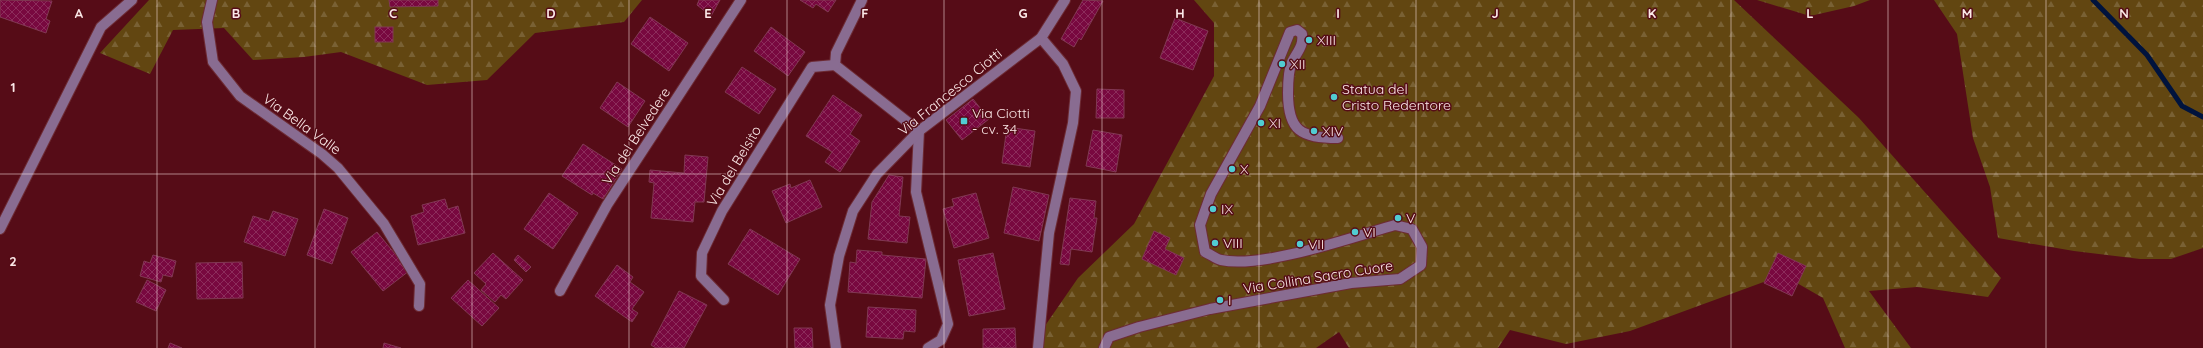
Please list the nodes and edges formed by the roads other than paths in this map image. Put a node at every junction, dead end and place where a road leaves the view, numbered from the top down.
1 (132, 0) edge
2 (212, 0) edge
3 (742, 0) edge
4 (862, 0) edge
5 (1065, 0) edge
6 (1041, 38) junction
7 (835, 65) junction
8 (919, 131) junction
9 (1338, 138) dead end
10 (0, 229) edge
11 (560, 291) dead end
12 (724, 300) dead end
13 (420, 306) dead end
14 (836, 348) edge
15 (928, 348) edge
16 (1038, 348) edge
17 (1104, 348) edge

1 - 10 street
2 - 13 street, Via Bella Valle
3 - 11 street, Via del Belvedere
4 - 7 street
5 - 6 street, Via Francesco Ciotti
6 - 8 street, Via Francesco Ciotti
6 - 16 street
7 - 8 street
7 - 12 street, Via del Belsito
8 - 14 street, Via Francesco Ciotti
8 - 15 street
9 - 17 street, Via Collina Sacro Cuore

